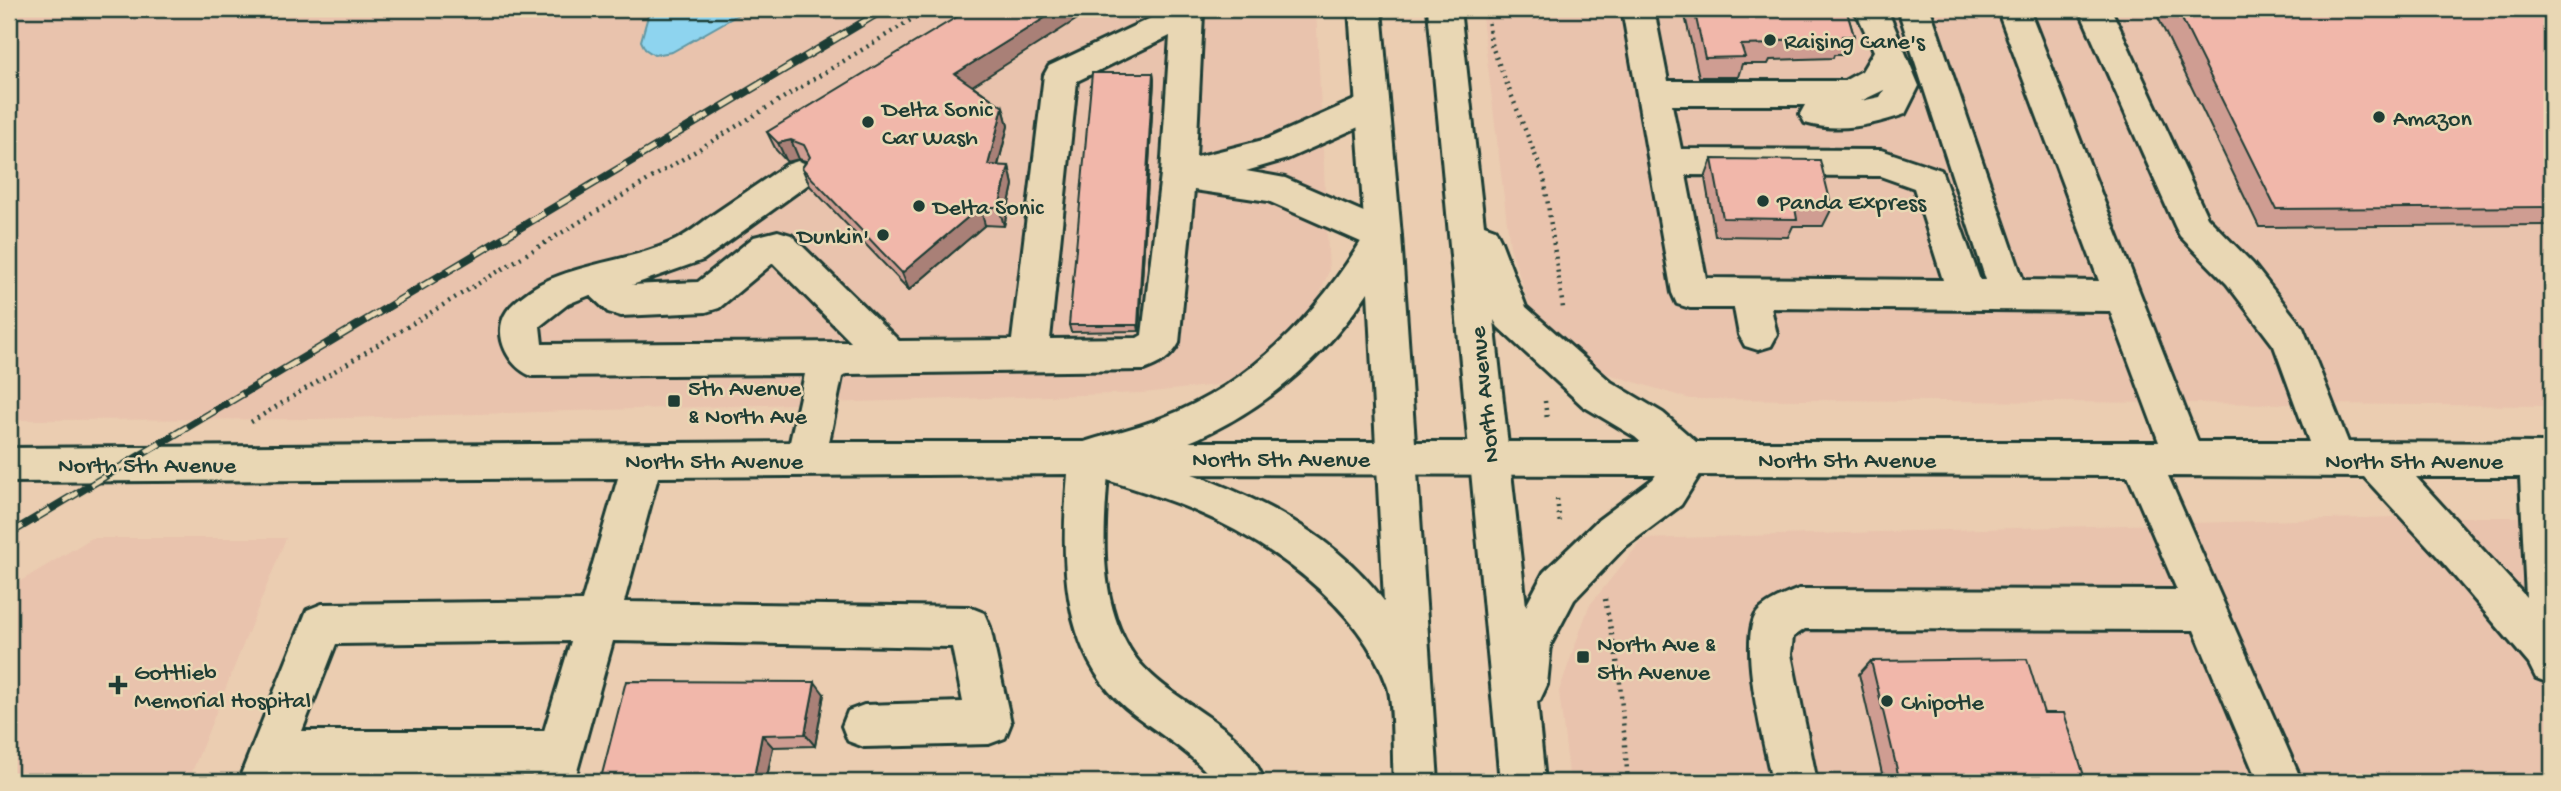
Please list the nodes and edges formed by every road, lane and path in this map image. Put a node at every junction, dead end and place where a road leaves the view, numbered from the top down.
1 (929, 9) edge
2 (1365, 9) edge
3 (1444, 9) edge
4 (1487, 9) edge
5 (1638, 9) edge
6 (1867, 9) edge
7 (1914, 9) edge
8 (2013, 9) edge
9 (2095, 9) edge
10 (1148, 19) edge
11 (1655, 103) junction
12 (1371, 107) junction
13 (1666, 162) junction
14 (798, 174) dead end
15 (1178, 174) junction
16 (1461, 177) junction
17 (1383, 236) junction
18 (595, 278) junction
19 (1750, 294) junction
20 (1966, 295) junction
21 (2010, 296) junction
22 (2123, 296) junction
23 (1563, 312) dead end
24 (1758, 335) dead end
25 (1029, 355) junction
26 (890, 357) junction
27 (839, 358) junction
28 (241, 428) dead end
29 (1089, 457) junction
30 (806, 459) junction
31 (1397, 459) junction
32 (2140, 459) junction
33 (2185, 459) junction
34 (2354, 459) junction
35 (1490, 460) junction
36 (1689, 460) junction
37 (2545, 460) edge
38 (643, 461) junction
39 (9, 465) edge
40 (1604, 595) dead end
41 (2207, 610) junction
42 (598, 621) junction
43 (2551, 661) edge
44 (1410, 688) junction
45 (864, 726) dead end
46 (1520, 762) edge
47 (265, 767) edge
48 (556, 767) edge
49 (1242, 782) edge
50 (1416, 782) edge
51 (1628, 782) edge
52 (1794, 782) edge
53 (2280, 782) edge

1 - 28 path
2 - 12 main road
3 - 16 main road, North Avenue
4 - 23 path
5 - 11 main road
6 - 11 main road
7 - 21 main road
8 - 22 main road
9 - 34 main road
10 - 15 main road
10 - 25 main road
11 - 13 main road
12 - 15 main road
12 - 17 main road
13 - 19 main road
13 - 20 main road
14 - 18 main road
15 - 17 main road
15 - 25 main road
16 - 35 main road, North Avenue
16 - 36 main road
17 - 29 main road
17 - 31 main road
18 - 26 main road
18 - 27 main road
19 - 20 main road
19 - 24 main road
20 - 21 main road
21 - 22 main road
22 - 33 main road
25 - 26 main road
26 - 27 main road
27 - 30 main road
29 - 30 main road, North 5th Avenue
29 - 31 main road, North 5th Avenue
29 - 44 main road
29 - 49 main road
30 - 38 main road, North 5th Avenue
31 - 35 main road, North 5th Avenue
31 - 44 main road
32 - 33 main road, North 5th Avenue
32 - 36 main road, North 5th Avenue
32 - 41 main road
33 - 34 main road, North 5th Avenue
34 - 37 main road, North 5th Avenue
34 - 43 main road
35 - 36 main road, North 5th Avenue
35 - 46 main road, North Avenue
36 - 46 main road
37 - 43 main road
38 - 39 main road, North 5th Avenue
38 - 42 main road
40 - 51 path
41 - 52 main road
41 - 53 main road
42 - 45 main road
42 - 47 main road
42 - 48 main road
44 - 50 main road
47 - 48 main road

